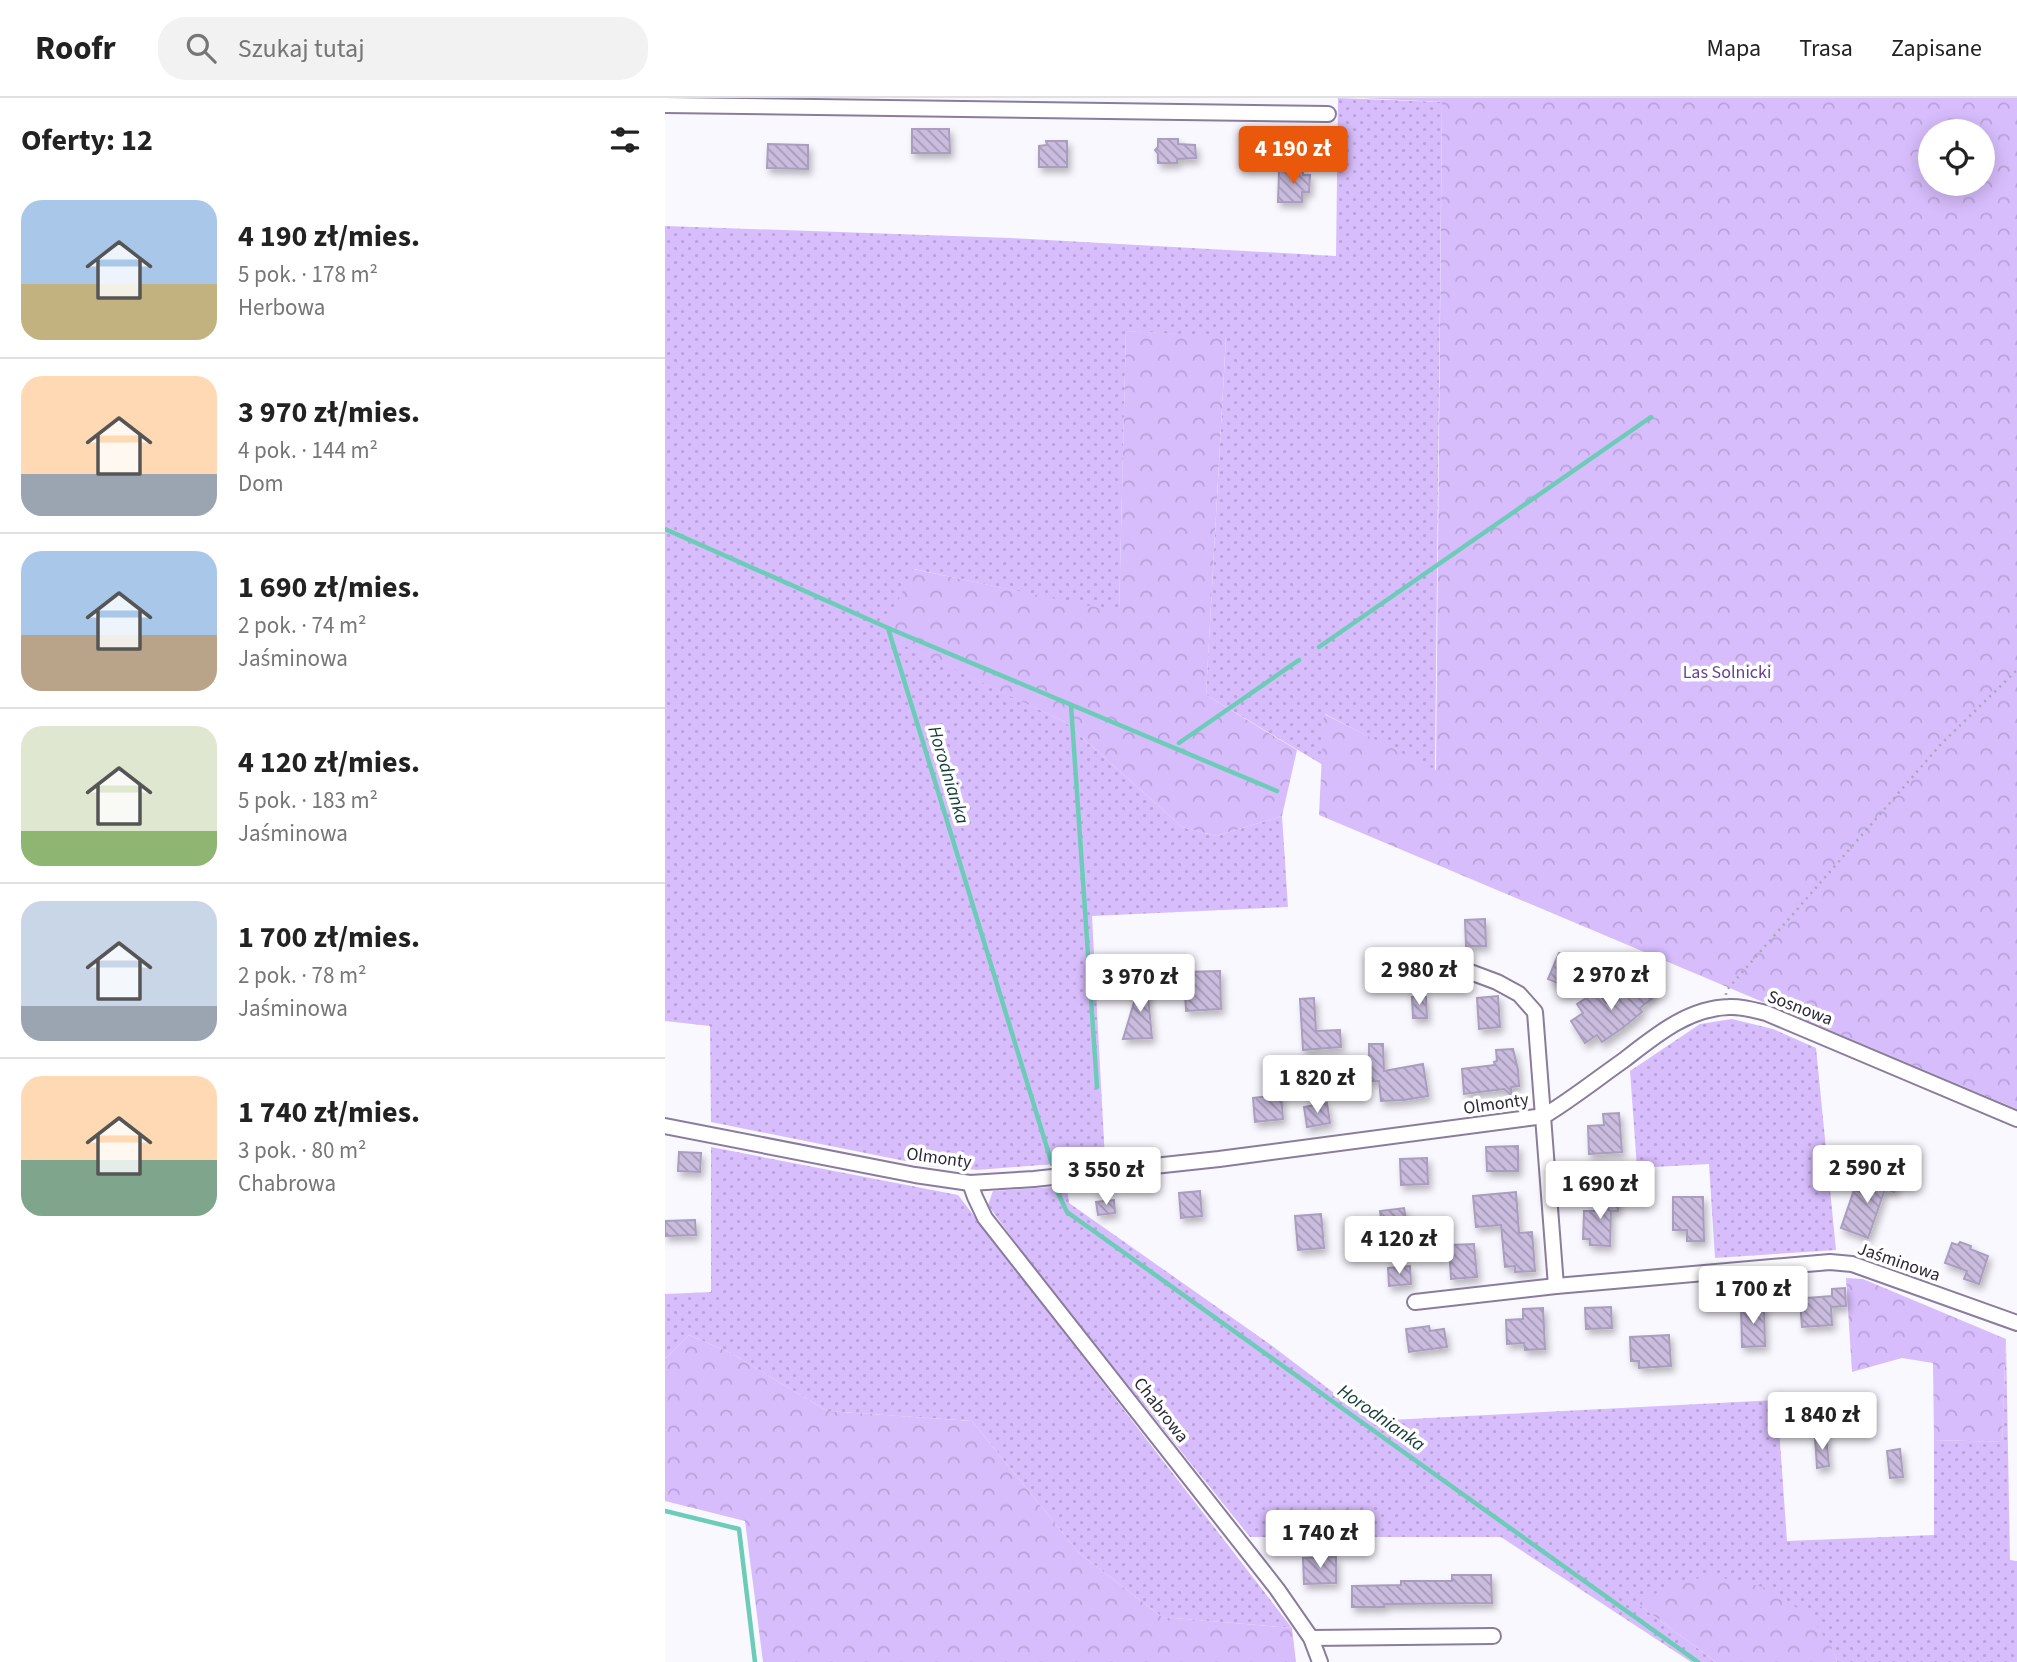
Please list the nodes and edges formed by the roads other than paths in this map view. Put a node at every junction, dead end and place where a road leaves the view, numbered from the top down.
1 (1129, 104) edge
2 (665, 105) edge
3 (1328, 114) dead end
4 (1412, 959) dead end
5 (1544, 1116) junction
6 (2017, 1119) edge
7 (665, 1126) edge
8 (970, 1183) junction
9 (1556, 1286) junction
10 (1415, 1302) dead end
11 (2017, 1323) edge
12 (1493, 1636) dead end
13 (1311, 1638) junction
14 (1320, 1662) edge

1 - 2 street
1 - 3 street
4 - 5 street
5 - 6 street, Sosnowa
5 - 8 street, Olmonty
5 - 9 street
7 - 8 street, Olmonty
8 - 13 street, Chabrowa
9 - 10 street, Jaśminowa
9 - 11 street, Jaśminowa
12 - 13 street
13 - 14 street, Chabrowa

